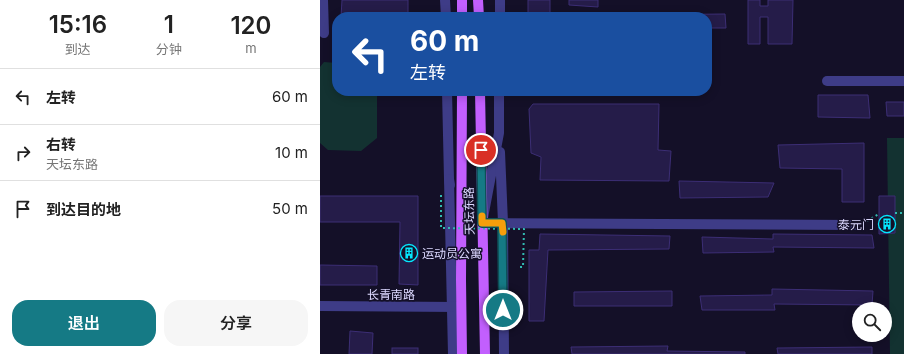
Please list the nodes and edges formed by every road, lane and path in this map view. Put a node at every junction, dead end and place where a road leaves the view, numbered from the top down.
1 (323, 0) edge
2 (445, 0) edge
3 (462, 0) edge
4 (478, 0) edge
5 (500, 0) edge
6 (446, 12) edge
7 (462, 12) edge
8 (479, 12) edge
9 (500, 12) edge
10 (324, 33) dead end
11 (827, 81) dead end
12 (904, 81) edge
13 (447, 96) edge
14 (462, 96) edge
15 (480, 96) edge
16 (499, 96) edge
17 (499, 133) junction
18 (449, 178) junction
19 (441, 195) dead end
20 (895, 213) dead end
21 (904, 213) edge
22 (879, 214) dead end
23 (482, 223) junction
24 (502, 223) junction
25 (858, 225) joint
26 (462, 240) junction
27 (520, 267) dead end
28 (320, 306) edge
29 (457, 307) junction
30 (453, 354) edge
31 (462, 354) edge
32 (485, 354) edge
33 (504, 354) edge

1 - 10 street
2 - 6 street
3 - 7 main road
4 - 8 main road
5 - 9 street
11 - 12 street
13 - 18 street
14 - 26 main road, 天坛东路
15 - 23 main road, 天坛东路
16 - 17 street
17 - 23 street
17 - 24 street
18 - 26 street
18 - 29 street
19 - 27 path, bridge
20 - 21 path
22 - 25 path
23 - 24 street
23 - 32 main road, 天坛东路
24 - 25 street
24 - 33 street
26 - 29 main road, 天坛东路
28 - 29 street, 长青南路
29 - 30 street
29 - 31 main road, 天坛东路

